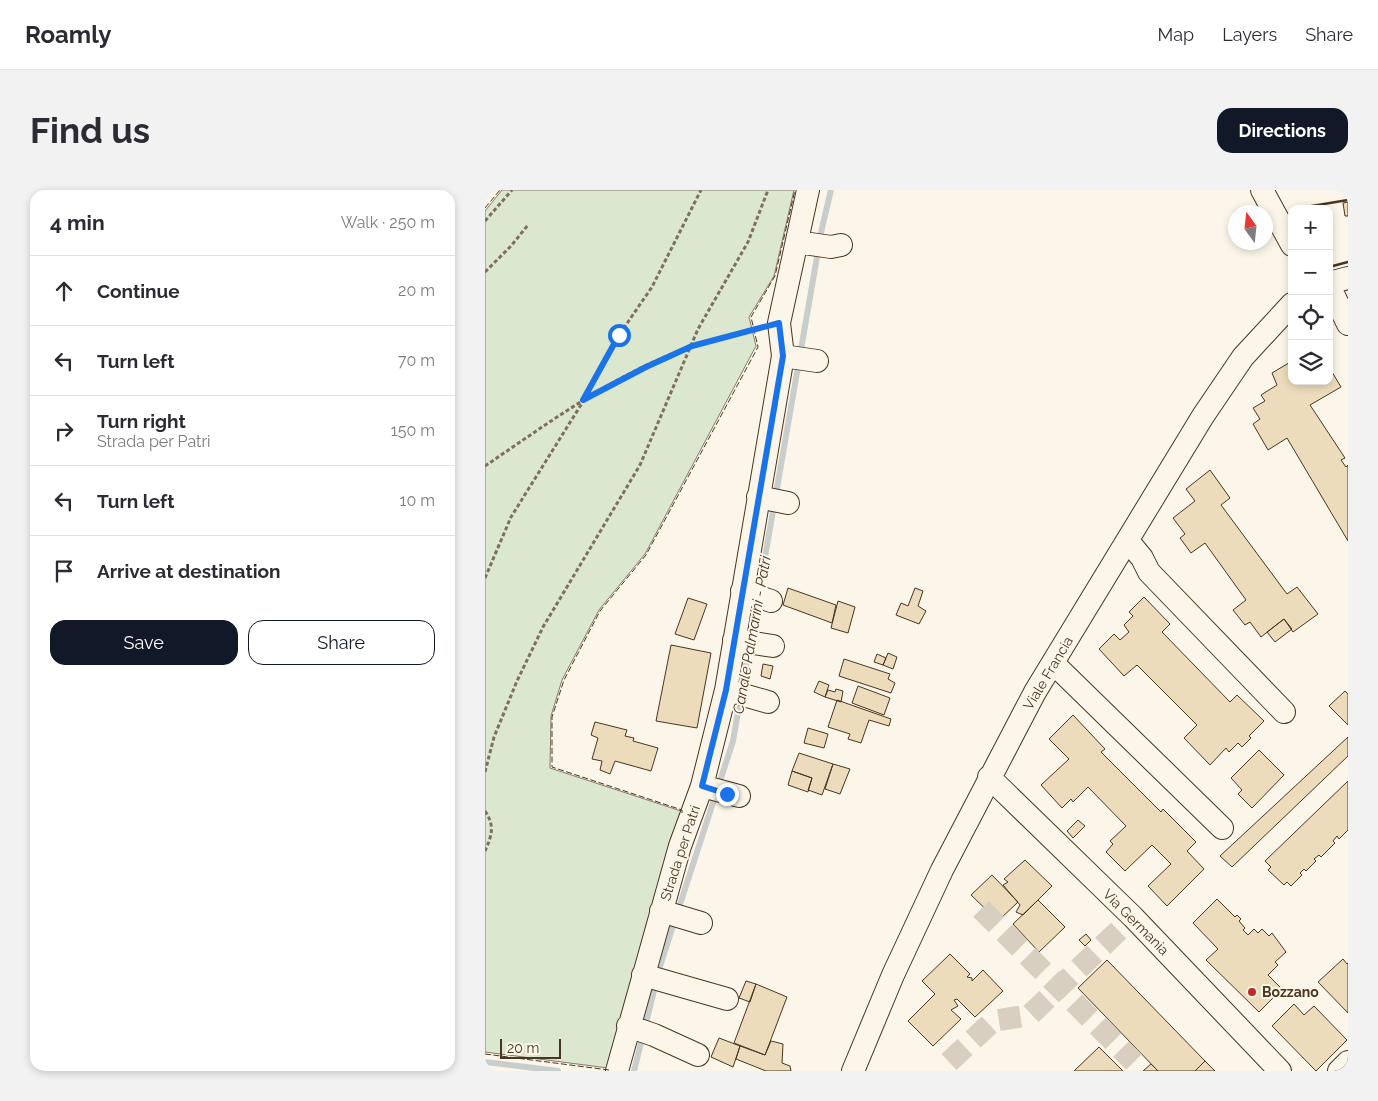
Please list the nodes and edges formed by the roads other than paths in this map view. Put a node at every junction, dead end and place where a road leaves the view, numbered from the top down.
1 (808, 190) edge
2 (1262, 190) edge
3 (1288, 237) edge
4 (1348, 278) edge
5 (1333, 284) edge
6 (1333, 293) edge
7 (1288, 308) edge
8 (1348, 324) edge
9 (758, 497) junction
10 (788, 503) dead end
11 (1128, 541) junction
12 (1053, 663) junction
13 (1284, 712) dead end
14 (989, 777) junction
15 (1222, 828) dead end
16 (664, 912) junction
17 (697, 923) dead end
18 (646, 976) junction
19 (727, 999) dead end
20 (639, 1030) junction
21 (698, 1055) dead end
22 (1348, 1062) edge
23 (617, 1071) edge
24 (853, 1071) edge
25 (1280, 1071) edge
26 (1339, 1071) edge

1 - 9 street, Strada per Patri
2 - 3 street
4 - 5 street
6 - 8 street
7 - 11 street, Viale Francia
9 - 10 street
9 - 16 street, Strada per Patri
11 - 12 street, Viale Francia
11 - 13 street
12 - 14 street, Viale Francia
12 - 15 street
14 - 24 street, Viale Francia
14 - 25 street, Via Germania
16 - 17 street
16 - 18 street, Strada per Patri
18 - 19 street
18 - 20 street, Strada per Patri
20 - 21 street
20 - 23 street, Strada per Patri
22 - 26 street

